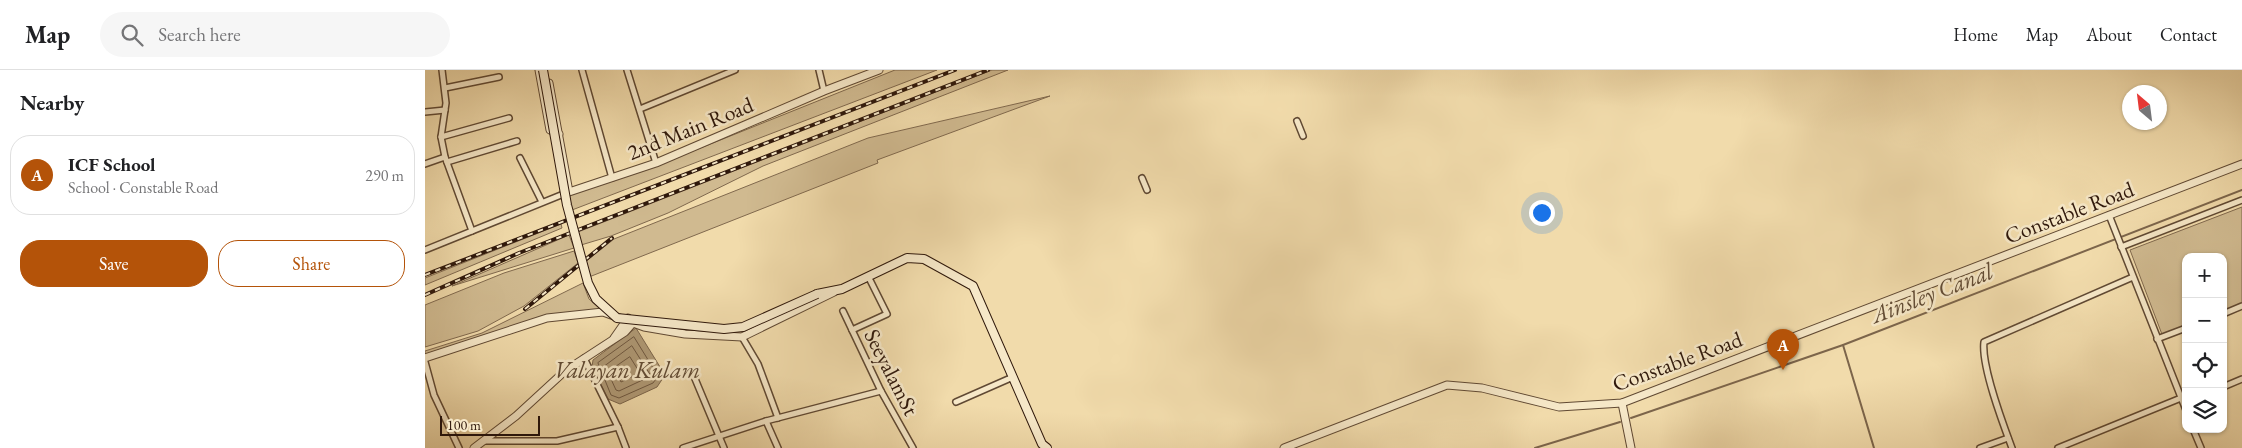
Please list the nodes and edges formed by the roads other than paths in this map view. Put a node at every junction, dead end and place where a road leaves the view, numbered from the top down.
1 (442, 70) edge
2 (539, 70) edge
3 (543, 70) edge
4 (546, 70) edge
5 (582, 70) edge
6 (627, 70) edge
7 (735, 70) edge
8 (819, 70) edge
9 (879, 70) edge
10 (499, 77) dead end
11 (445, 88) junction
12 (824, 91) junction
13 (640, 109) junction
14 (445, 110) junction
15 (425, 112) edge
16 (509, 118) dead end
17 (1297, 121) dead end
18 (559, 134) junction
19 (441, 136) junction
20 (1303, 136) dead end
21 (517, 141) dead end
22 (520, 158) dead end
23 (446, 160) junction
24 (657, 163) junction
25 (425, 164) edge
26 (2242, 164) edge
27 (612, 178) junction
28 (1142, 178) dead end
29 (1147, 190) dead end
30 (569, 192) junction
31 (2242, 200) edge
32 (542, 202) junction
33 (2109, 215) junction
34 (472, 231) junction
35 (2120, 244) junction
36 (425, 250) edge
37 (868, 276) junction
38 (2133, 277) junction
39 (842, 288) junction
40 (2242, 306) edge
41 (843, 311) dead end
42 (2227, 312) edge
43 (628, 323) junction
44 (852, 330) junction
45 (2182, 330) edge
46 (742, 337) junction
47 (2157, 340) junction
48 (584, 358) junction
49 (425, 360) edge
50 (693, 374) dead end
51 (1013, 377) junction
52 (2242, 379) edge
53 (2227, 385) edge
54 (881, 391) junction
55 (2182, 399) edge
56 (2182, 401) edge
57 (956, 402) dead end
58 (1622, 404) junction
59 (778, 418) junction
60 (766, 421) junction
61 (618, 427) junction
62 (2195, 433) edge
63 (719, 436) junction
64 (2008, 438) junction
65 (484, 442) junction
66 (535, 445) edge
67 (459, 448) edge
68 (474, 448) edge
69 (626, 448) edge
70 (683, 448) edge
71 (724, 448) edge
72 (778, 448) edge
73 (913, 448) edge
74 (1047, 448) edge
75 (1284, 448) edge
76 (1631, 448) edge
77 (1980, 448) edge
78 (2012, 448) edge
79 (2058, 448) edge
80 (2201, 448) edge

1 - 11 street
2 - 18 street
3 - 39 main road, bridge
4 - 18 street
5 - 27 street
6 - 13 street
7 - 13 street
8 - 12 street
9 - 12 street, 2nd Main Road
10 - 11 street
11 - 14 street
12 - 24 street, 2nd Main Road
13 - 24 street
14 - 15 street
14 - 19 street
16 - 19 street
17 - 20 street
18 - 30 street
19 - 23 street
21 - 23 street
22 - 32 street
23 - 25 street
23 - 34 street
24 - 27 street, 2nd Main Road
26 - 33 street, Constable Road
27 - 30 street, 2nd Main Road
28 - 29 street
30 - 32 street
31 - 35 street
32 - 34 street
33 - 35 street
33 - 58 street, Constable Road
34 - 36 street
35 - 38 street
37 - 39 main road
37 - 44 street
37 - 51 main road
38 - 47 street
38 - 64 street
39 - 46 street
40 - 42 street
41 - 44 street, SeeyalamSt
43 - 46 street
43 - 48 street
43 - 49 street
44 - 54 street, SeeyalamSt
45 - 47 street
46 - 59 street
47 - 55 street
48 - 61 street
48 - 65 street
49 - 67 street
50 - 63 street
51 - 57 street
51 - 74 main road
52 - 53 street
54 - 59 street
54 - 73 street, SeeyalamSt
56 - 79 street
58 - 75 street, Constable Road
58 - 76 street
59 - 60 street
60 - 63 street
60 - 72 street
61 - 66 street
61 - 69 street
62 - 80 street
63 - 70 street
63 - 71 street
64 - 77 street
64 - 78 street
65 - 66 street
65 - 68 street

